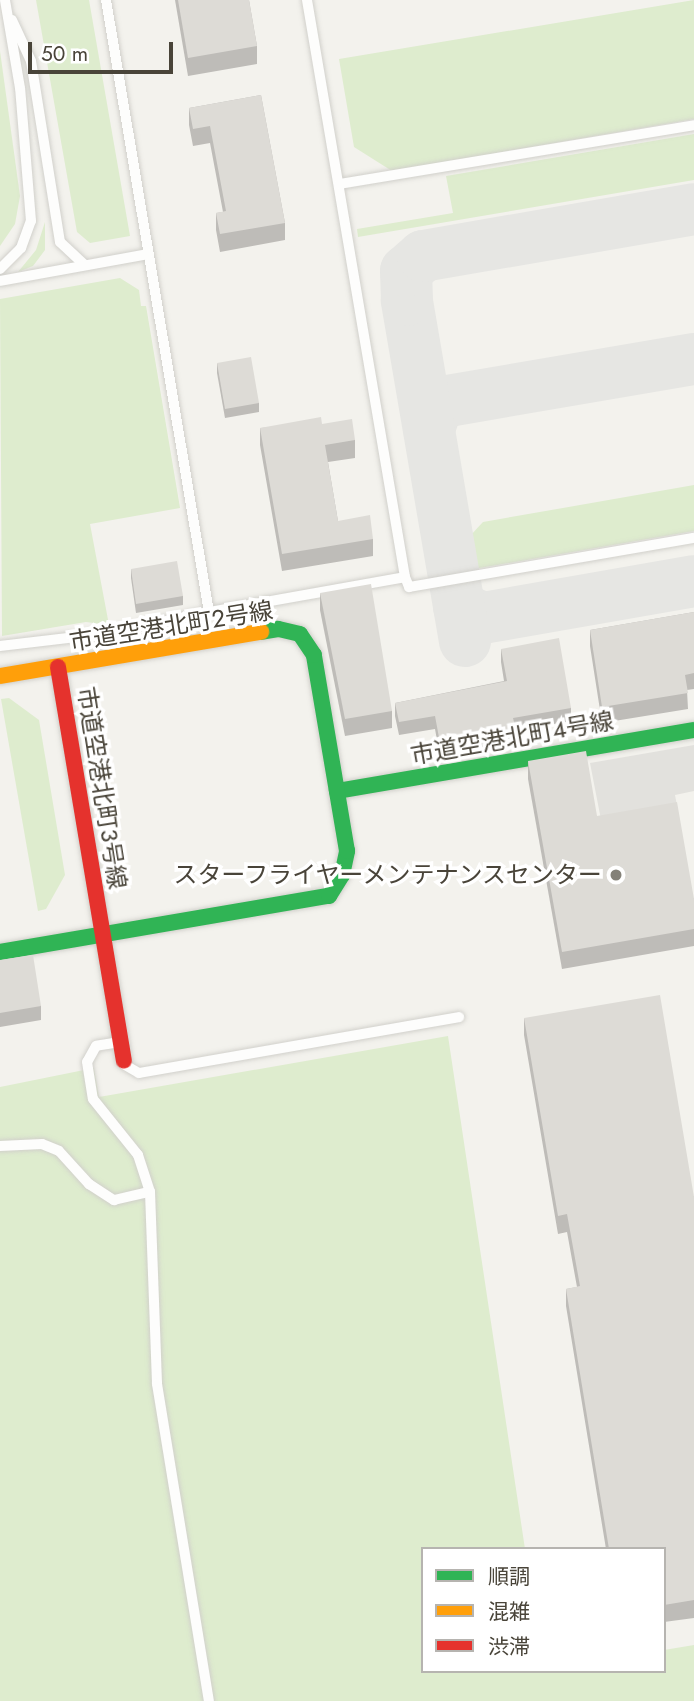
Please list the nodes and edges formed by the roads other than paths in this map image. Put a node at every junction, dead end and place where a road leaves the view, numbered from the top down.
1 (106, 0) edge
2 (307, 0) edge
3 (6, 3) edge
4 (694, 125) edge
5 (339, 184) junction
6 (148, 254) junction
7 (85, 264) junction
8 (0, 269) edge
9 (0, 281) edge
10 (694, 538) edge
11 (405, 577) junction
12 (209, 612) junction
13 (0, 646) edge
14 (58, 667) junction
15 (0, 676) edge
16 (694, 730) edge
17 (337, 791) junction
18 (342, 875) junction
19 (315, 880) dead end
20 (103, 935) junction
21 (0, 952) edge
22 (459, 1017) dead end
23 (121, 1042) junction
24 (124, 1061) joint
25 (0, 1146) edge
26 (150, 1192) junction
27 (209, 1701) edge

1 - 6 lane
2 - 5 lane
3 - 7 lane
3 - 8 lane
4 - 5 lane
5 - 11 lane
6 - 7 lane
6 - 12 lane
7 - 9 lane
10 - 11 lane
11 - 12 lane
12 - 13 lane
14 - 15 street, 市道空港北町2号線
14 - 17 street, 市道空港北町2号線
14 - 20 street, 市道空港北町3号線
16 - 17 street, 市道空港北町4号線
17 - 18 street, 市道空港北町2号線
18 - 19 street
18 - 20 street
20 - 21 street
20 - 23 street, 市道空港北町3号線
22 - 24 lane
23 - 24 street, 市道空港北町3号線
23 - 26 lane
25 - 26 lane
26 - 27 lane

